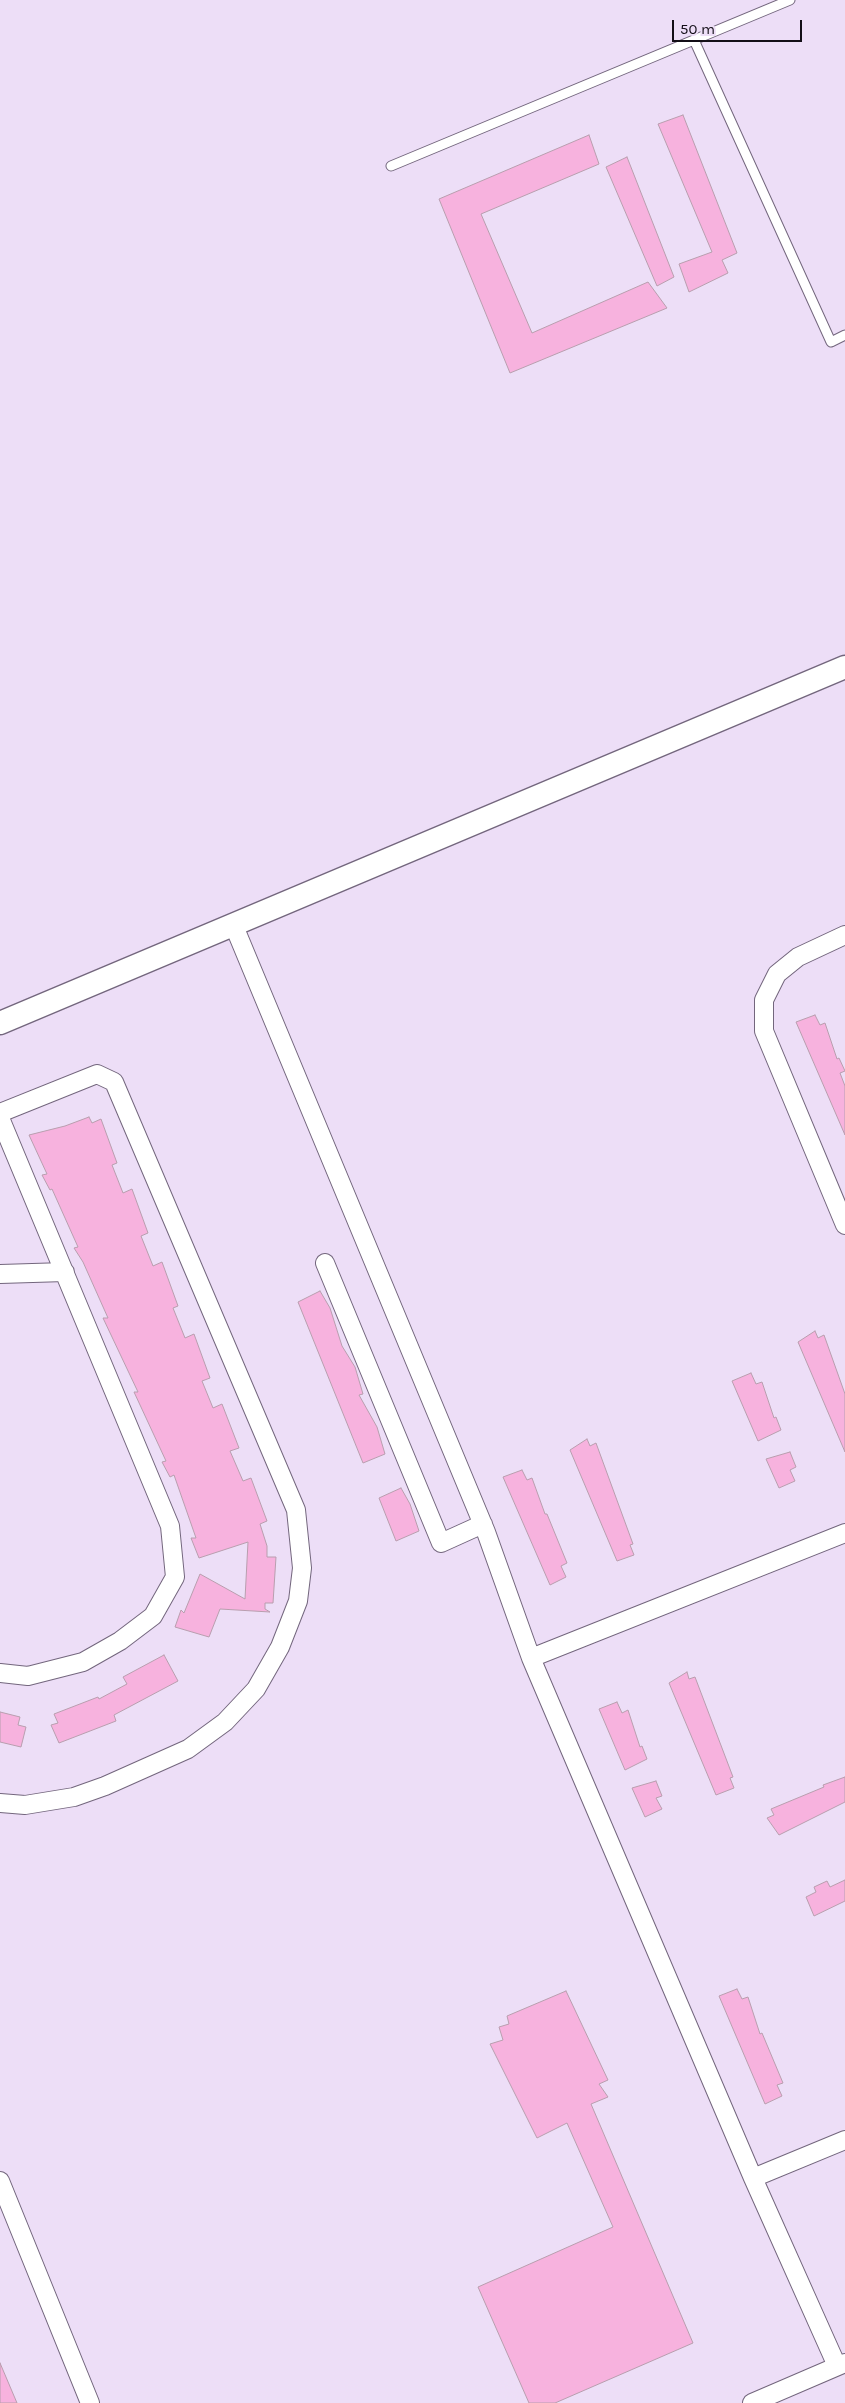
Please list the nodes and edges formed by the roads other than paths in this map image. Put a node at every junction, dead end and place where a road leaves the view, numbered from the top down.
1 (790, 0) edge
2 (694, 40) junction
3 (390, 166) dead end
4 (845, 335) edge
5 (845, 666) edge
6 (234, 926) junction
7 (845, 935) edge
8 (0, 1024) edge
9 (1, 1119) edge
10 (845, 1225) edge
11 (325, 1263) dead end
12 (65, 1272) junction
13 (0, 1274) edge
14 (483, 1524) junction
15 (845, 1533) edge
16 (531, 1658) junction
17 (0, 1673) edge
18 (0, 1803) edge
19 (845, 2140) edge
20 (753, 2178) junction
21 (0, 2182) edge
22 (841, 2365) edge
23 (90, 2403) edge
24 (752, 2403) edge

1 - 2 lane
2 - 3 lane
2 - 4 lane
5 - 6 street
6 - 8 street
6 - 14 street
7 - 10 street
9 - 12 street
9 - 18 street
11 - 14 street
12 - 13 street
12 - 17 street
14 - 16 street
15 - 16 street
16 - 20 street
19 - 20 street
20 - 22 street
21 - 23 street
22 - 24 street

